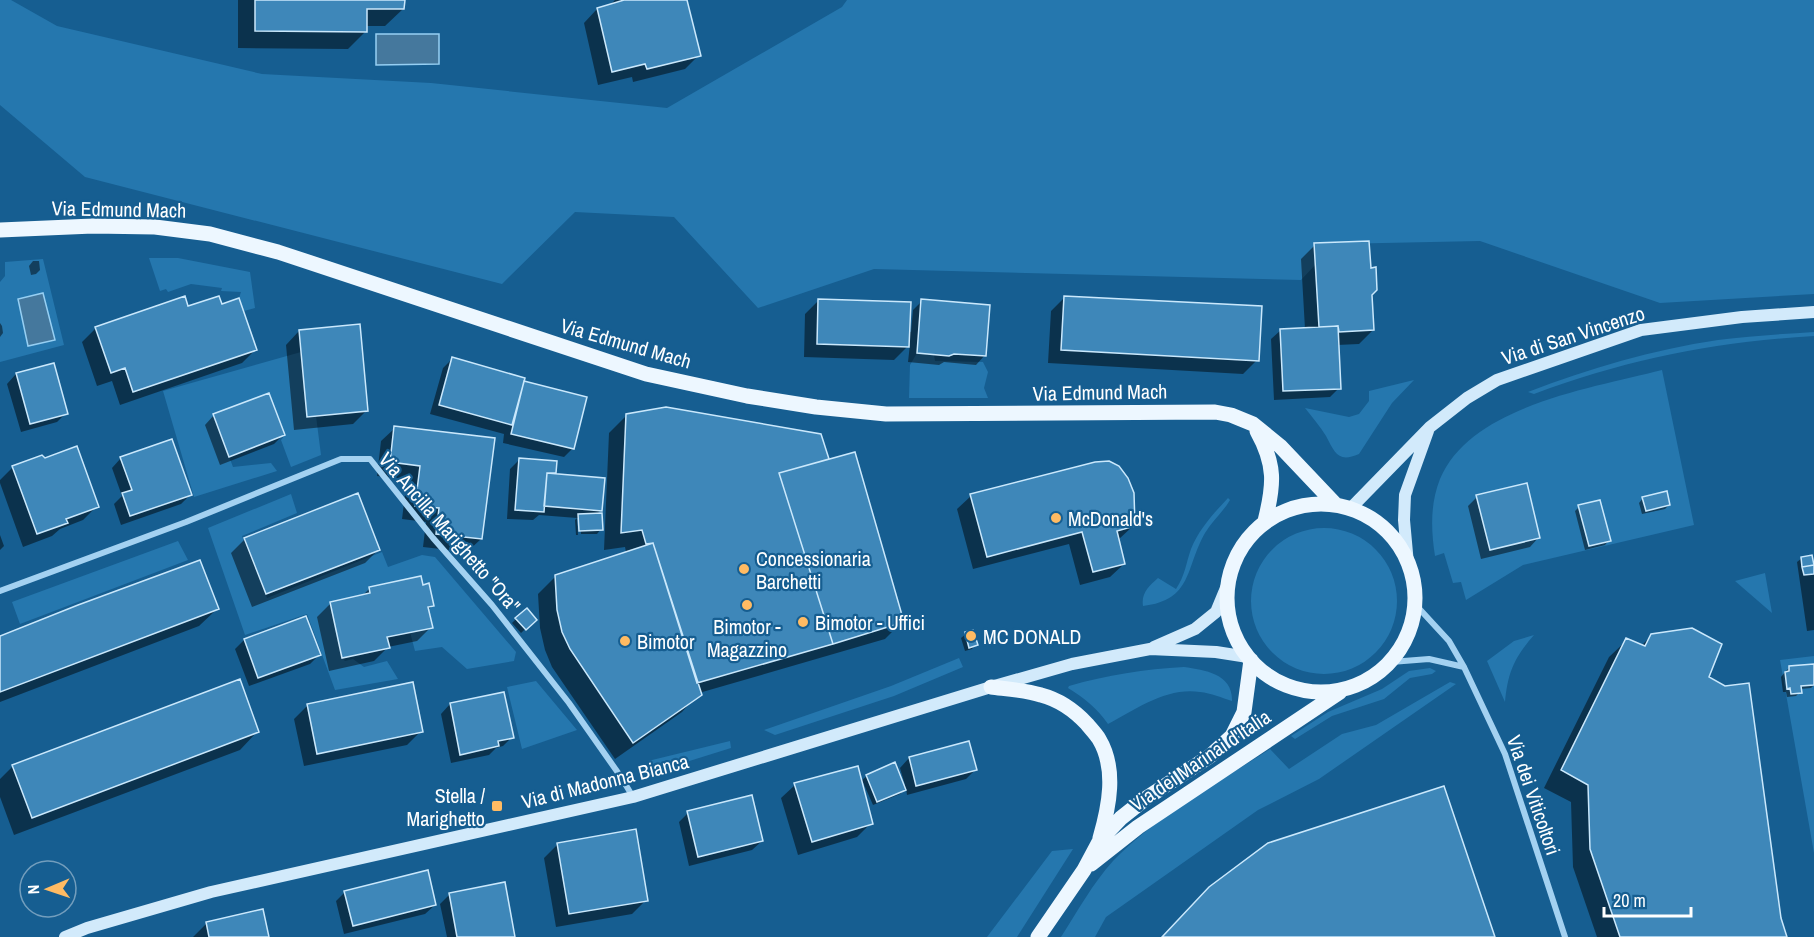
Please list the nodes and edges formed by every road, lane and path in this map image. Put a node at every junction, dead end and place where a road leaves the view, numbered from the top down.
1 (0, 230) edge
2 (1814, 312) edge
3 (1253, 424) junction
4 (1430, 427) junction
5 (1342, 506) junction
6 (1265, 521) junction
7 (1408, 564) junction
8 (1228, 584) junction
9 (0, 591) edge
10 (1414, 603) junction
11 (1150, 649) junction
12 (1250, 658) junction
13 (1391, 662) junction
14 (1464, 667) junction
15 (991, 687) junction
16 (1343, 690) junction
17 (633, 797) junction
18 (1100, 840) junction
19 (1084, 870) junction
20 (65, 937) edge
21 (1038, 937) edge
22 (1565, 937) edge

1 - 3 main road, Via Edmund Mach
2 - 4 main road, Via di San Vincenzo
3 - 5 main road, Via Edmund Mach
3 - 6 main road
4 - 5 main road, Via di San Vincenzo
4 - 7 main road
5 - 6 main road
5 - 7 main road
6 - 8 main road
7 - 10 main road
8 - 11 main road, Via di Madonna Bianca
8 - 12 main road
9 - 17 street, Via Ancilla Marighetto "Ora"
10 - 13 main road
10 - 14 street, Via dei Viticoltori
11 - 12 main road, Via di Madonna Bianca
11 - 15 main road, Via di Madonna Bianca
12 - 16 main road
12 - 18 main road, Via dei Marinai d'Italia
13 - 14 street
13 - 16 main road
14 - 22 street, Via dei Viticoltori
15 - 17 main road, Via di Madonna Bianca
15 - 18 main road
16 - 19 main road, Via dei Marinai d'Italia
17 - 20 main road, Via di Madonna Bianca
18 - 19 main road, Via dei Marinai d'Italia
19 - 21 main road, Via dei Marinai d'Italia

